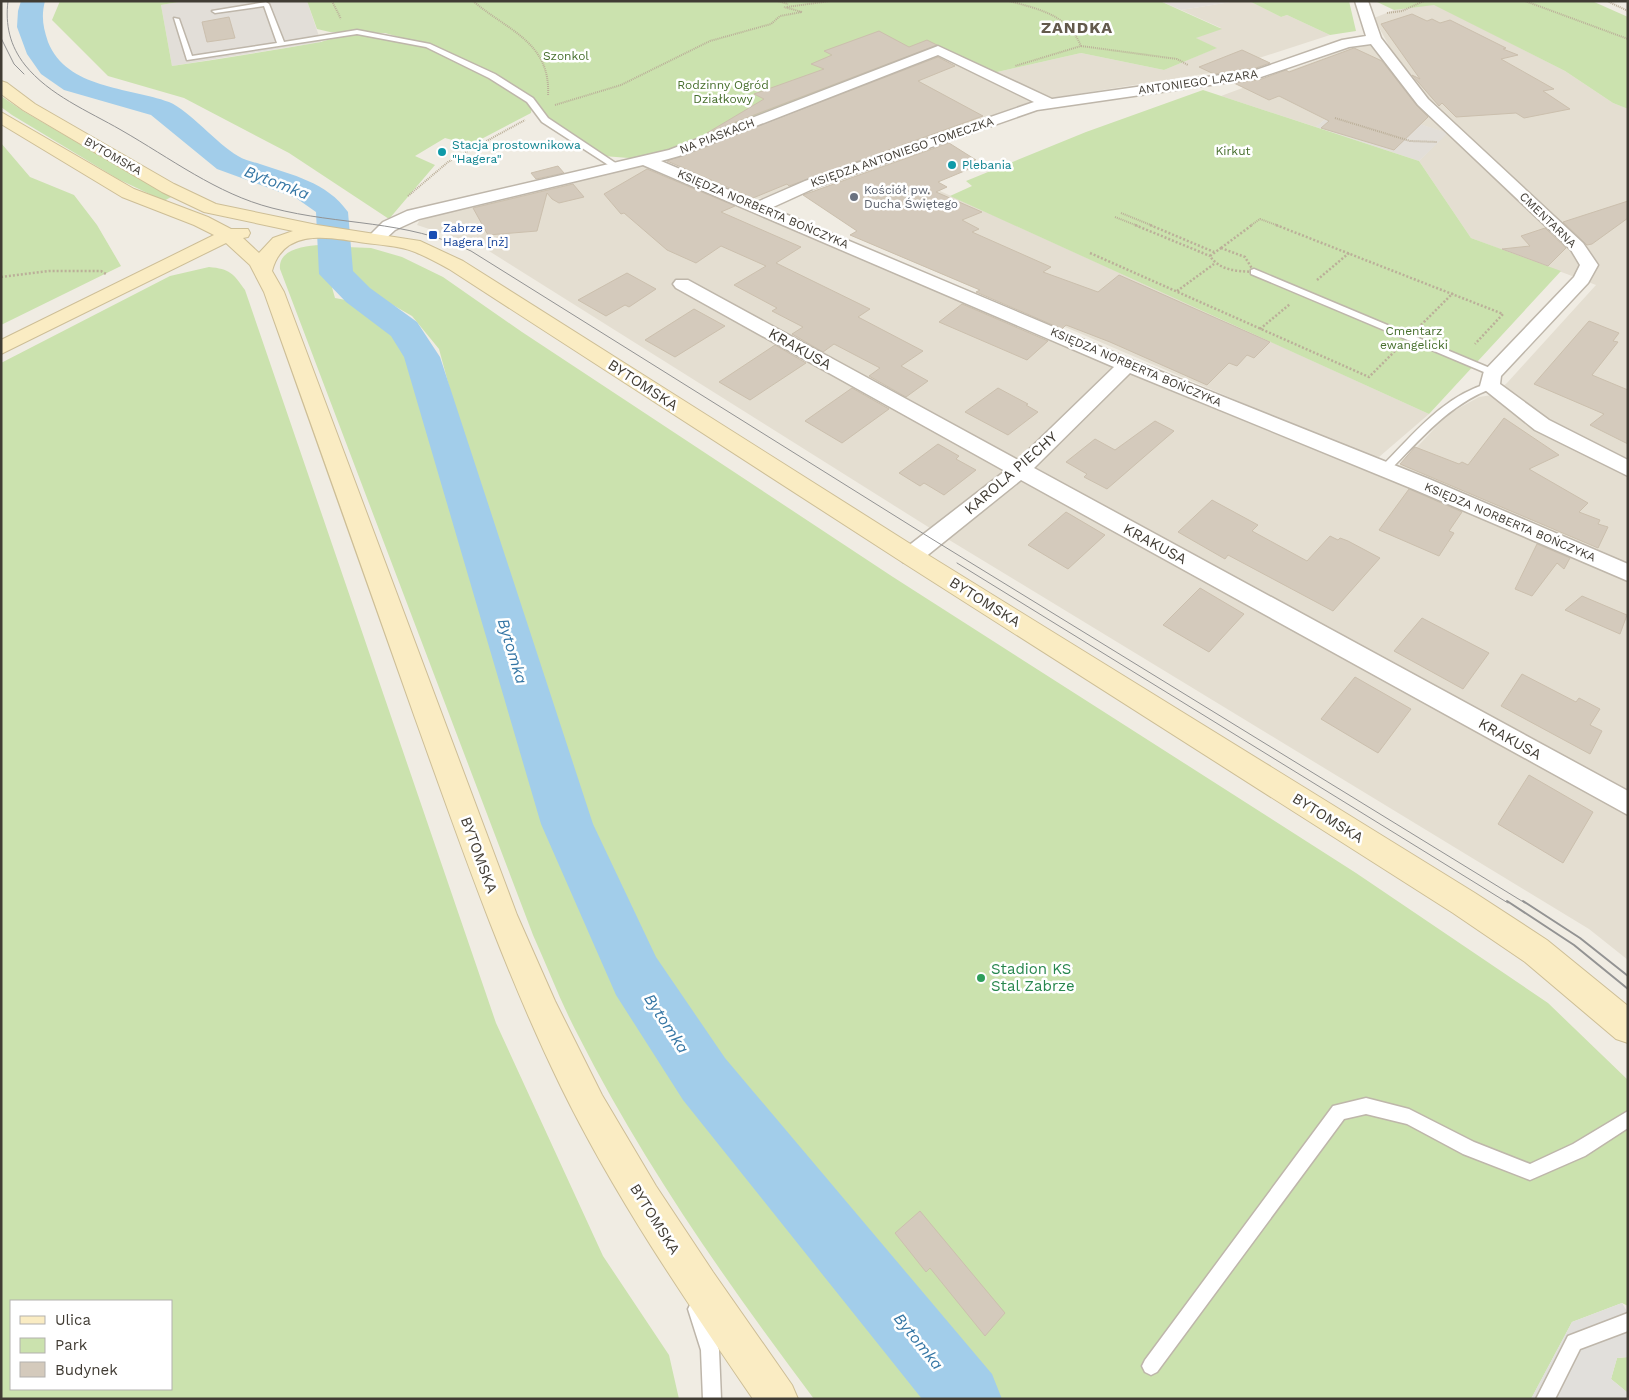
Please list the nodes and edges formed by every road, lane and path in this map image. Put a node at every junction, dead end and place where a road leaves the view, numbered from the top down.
1 (473, 1) edge
2 (778, 1) edge
3 (790, 1) edge
4 (830, 1) edge
5 (1009, 1) edge
6 (1424, 1) edge
7 (1525, 1) edge
8 (1607, 1) edge
9 (1013, 2) edge
10 (788, 4) junction
11 (1363, 6) edge
12 (784, 7) junction
13 (1628, 10) edge
14 (215, 11) dead end
15 (176, 19) dead end
16 (1374, 39) junction
17 (1628, 39) edge
18 (281, 44) junction
19 (1081, 46) junction
20 (986, 73) junction
21 (1234, 78) junction
22 (1, 86) edge
23 (1047, 102) junction
24 (538, 110) junction
25 (1, 117) edge
26 (1335, 118) dead end
27 (1462, 139) junction
28 (645, 160) junction
29 (616, 166) junction
30 (759, 207) junction
31 (1121, 213) dead end
32 (232, 214) junction
33 (1115, 216) dead end
34 (399, 220) junction
35 (310, 230) junction
36 (228, 236) junction
37 (370, 238) junction
38 (1221, 248) junction
39 (1215, 252) junction
40 (1090, 253) dead end
41 (1210, 256) junction
42 (181, 258) junction
43 (257, 262) junction
44 (1214, 264) junction
45 (1254, 272) junction
46 (1, 278) edge
47 (682, 284) dead end
48 (126, 286) junction
49 (1177, 292) junction
50 (1453, 293) junction
51 (1409, 337) junction
52 (1475, 344) dead end
53 (1, 348) edge
54 (1127, 365) junction
55 (1492, 379) junction
56 (1385, 469) junction
57 (1628, 469) edge
58 (1019, 470) junction
59 (911, 556) junction
60 (1628, 573) edge
61 (1628, 804) edge
62 (1628, 1028) edge
63 (1628, 1118) edge
64 (685, 1268) junction
65 (1628, 1322) edge
66 (1151, 1366) dead end
67 (712, 1399) edge
68 (778, 1399) edge
69 (1545, 1399) edge

1 - 24 path
2 - 10 path
3 - 10 path
4 - 12 path
5 - 9 path
6 - 11 path
7 - 17 path
8 - 13 path
9 - 19 path
10 - 12 path
11 - 16 street, CMENTARNA
12 - 24 path
14 - 18 lane
15 - 18 lane
16 - 21 street, ANTONIEGO LAZARA
16 - 27 street, CMENTARNA
18 - 24 lane
19 - 20 path
19 - 21 path
20 - 23 street, NA PIASKACH
20 - 28 street, NA PIASKACH
21 - 23 street, ANTONIEGO LAZARA
22 - 32 street, BYTOMSKA
23 - 30 street, KSIĘDZA ANTONIEGO TOMECZKA
24 - 29 lane
24 - 34 path
25 - 36 street, BYTOMSKA
26 - 27 path
27 - 55 street, CMENTARNA
28 - 29 street, NA PIASKACH
28 - 30 street, KSIĘDZA NORBERTA BOŃCZYKA
29 - 34 street, NA PIASKACH
30 - 54 street, KSIĘDZA NORBERTA BOŃCZYKA
31 - 39 path
32 - 35 street, BYTOMSKA
32 - 36 street
33 - 41 path
34 - 37 street, NA PIASKACH
35 - 36 street, BYTOMSKA
35 - 37 street, BYTOMSKA
35 - 43 street, BYTOMSKA
36 - 42 street
36 - 43 street, BYTOMSKA
37 - 59 street, BYTOMSKA
38 - 39 path
38 - 45 path
38 - 50 path
39 - 41 path
40 - 49 path
41 - 44 path
42 - 43 street
42 - 48 street
43 - 64 street, BYTOMSKA
44 - 45 path
44 - 49 path
45 - 51 lane
46 - 48 path
47 - 58 street, KRAKUSA
48 - 53 street
49 - 51 path
50 - 51 path
50 - 52 path
51 - 55 lane
54 - 56 street, KSIĘDZA NORBERTA BOŃCZYKA
54 - 58 street, KAROLA PIECHY
55 - 56 lane
55 - 57 street
56 - 60 street, KSIĘDZA NORBERTA BOŃCZYKA
58 - 59 street, KAROLA PIECHY
58 - 61 street, KRAKUSA
59 - 62 street, BYTOMSKA
63 - 66 lane
64 - 67 lane
64 - 68 street, BYTOMSKA
65 - 69 lane

